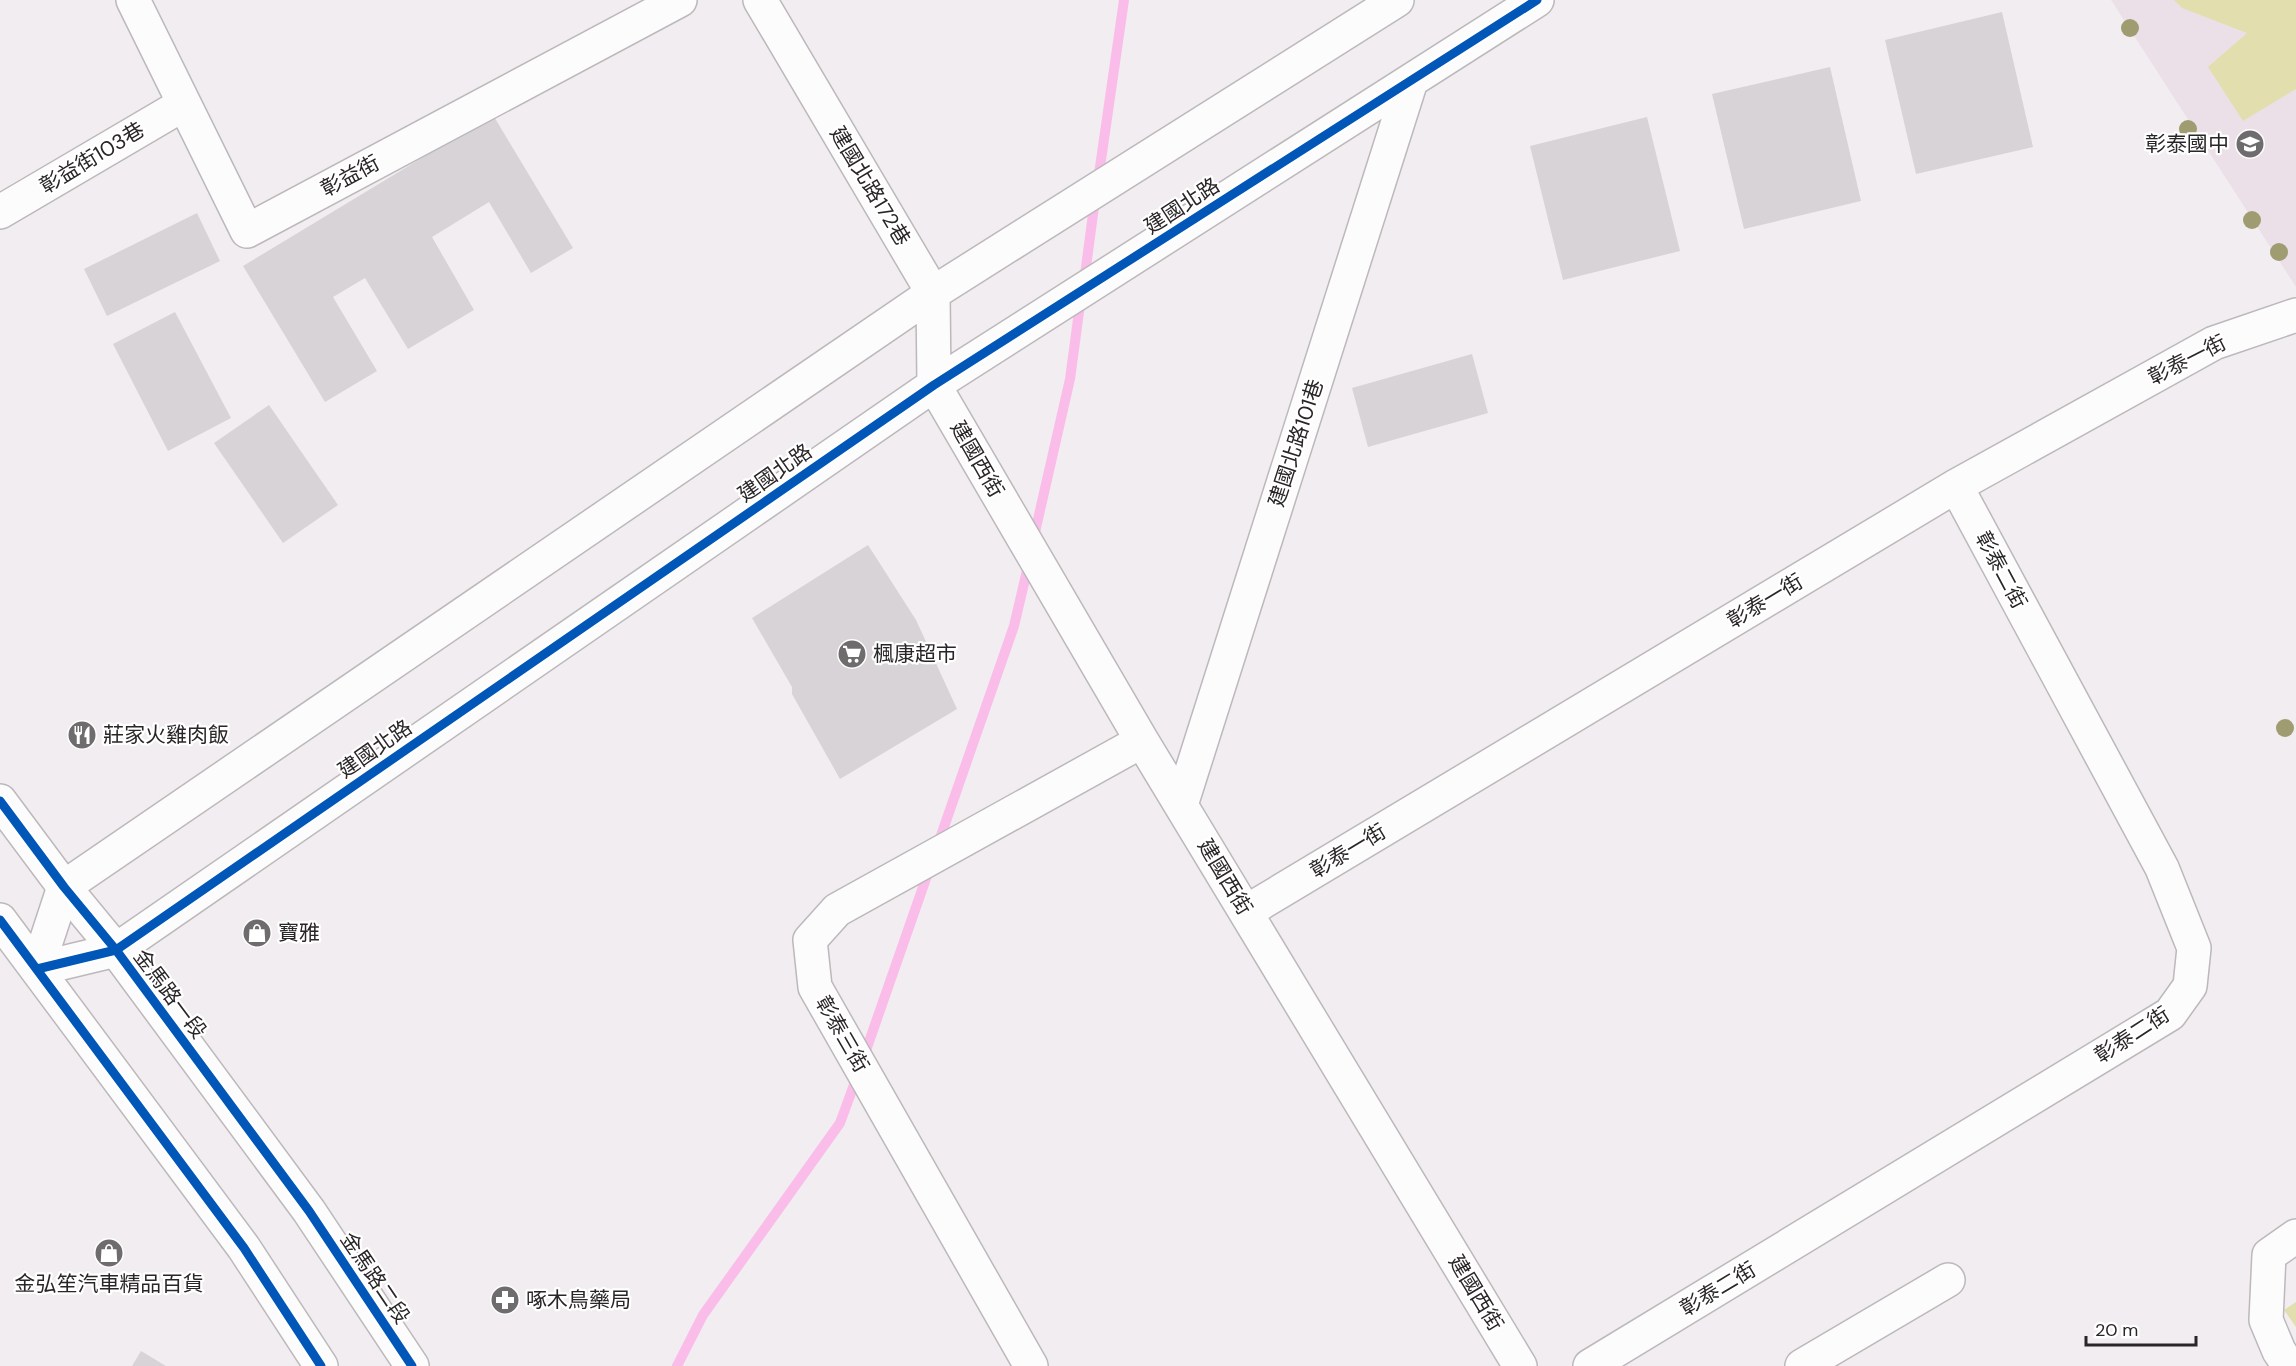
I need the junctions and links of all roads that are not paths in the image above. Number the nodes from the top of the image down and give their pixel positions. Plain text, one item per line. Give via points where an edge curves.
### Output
1 (133, 0) edge
2 (680, 0) edge
3 (760, 0) edge
4 (1397, 0) edge
5 (1537, 0) edge
6 (1411, 81) junction
7 (184, 104) junction
8 (0, 213) edge
9 (933, 293) junction
10 (2296, 315) edge
11 (934, 385) junction
12 (1956, 486) junction
13 (1142, 741) junction
14 (0, 801) edge
15 (1181, 805) junction
16 (64, 886) junction
17 (1246, 912) junction
18 (0, 920) edge
19 (116, 950) junction
20 (37, 969) junction
21 (309, 1211) joint
22 (2296, 1236) edge
23 (1948, 1280) dead end
24 (1021, 1358) edge
25 (321, 1366) edge
26 (412, 1366) edge
27 (1520, 1366) edge
28 (1590, 1366) edge
29 (1802, 1366) edge
30 (2289, 1366) edge

1 - 7 street, 彰益街
2 - 7 street, 彰益街 via 247,231
3 - 9 street, 建國北路172巷
4 - 9 street
5 - 6 street, 建國北路
6 - 11 street, 建國北路
6 - 15 street, 建國北路101巷
7 - 8 street, 彰益街103巷
9 - 11 street, 建國北路172巷
9 - 16 street
10 - 12 street, 彰泰一街 via 2214,343
11 - 13 street, 建國西街
11 - 19 street, 建國北路
12 - 17 street, 彰泰一街
12 - 28 street, 彰泰二街 via 2162,868 2194,948 2190,986 2170,1014
13 - 15 street, 建國西街
13 - 24 street, 彰泰三街 via 837,910 810,940 815,987
14 - 16 street, 金馬路一段
15 - 17 street, 建國西街
16 - 19 street, 金馬路一段
16 - 20 street
17 - 27 street, 建國西街
18 - 20 street
19 - 20 street, 建國北路
19 - 21 street, 金馬路一段
20 - 25 street via 244,1248
21 - 26 street, 金馬路二段
22 - 30 street via 2269,1255 2266,1320
23 - 29 street

